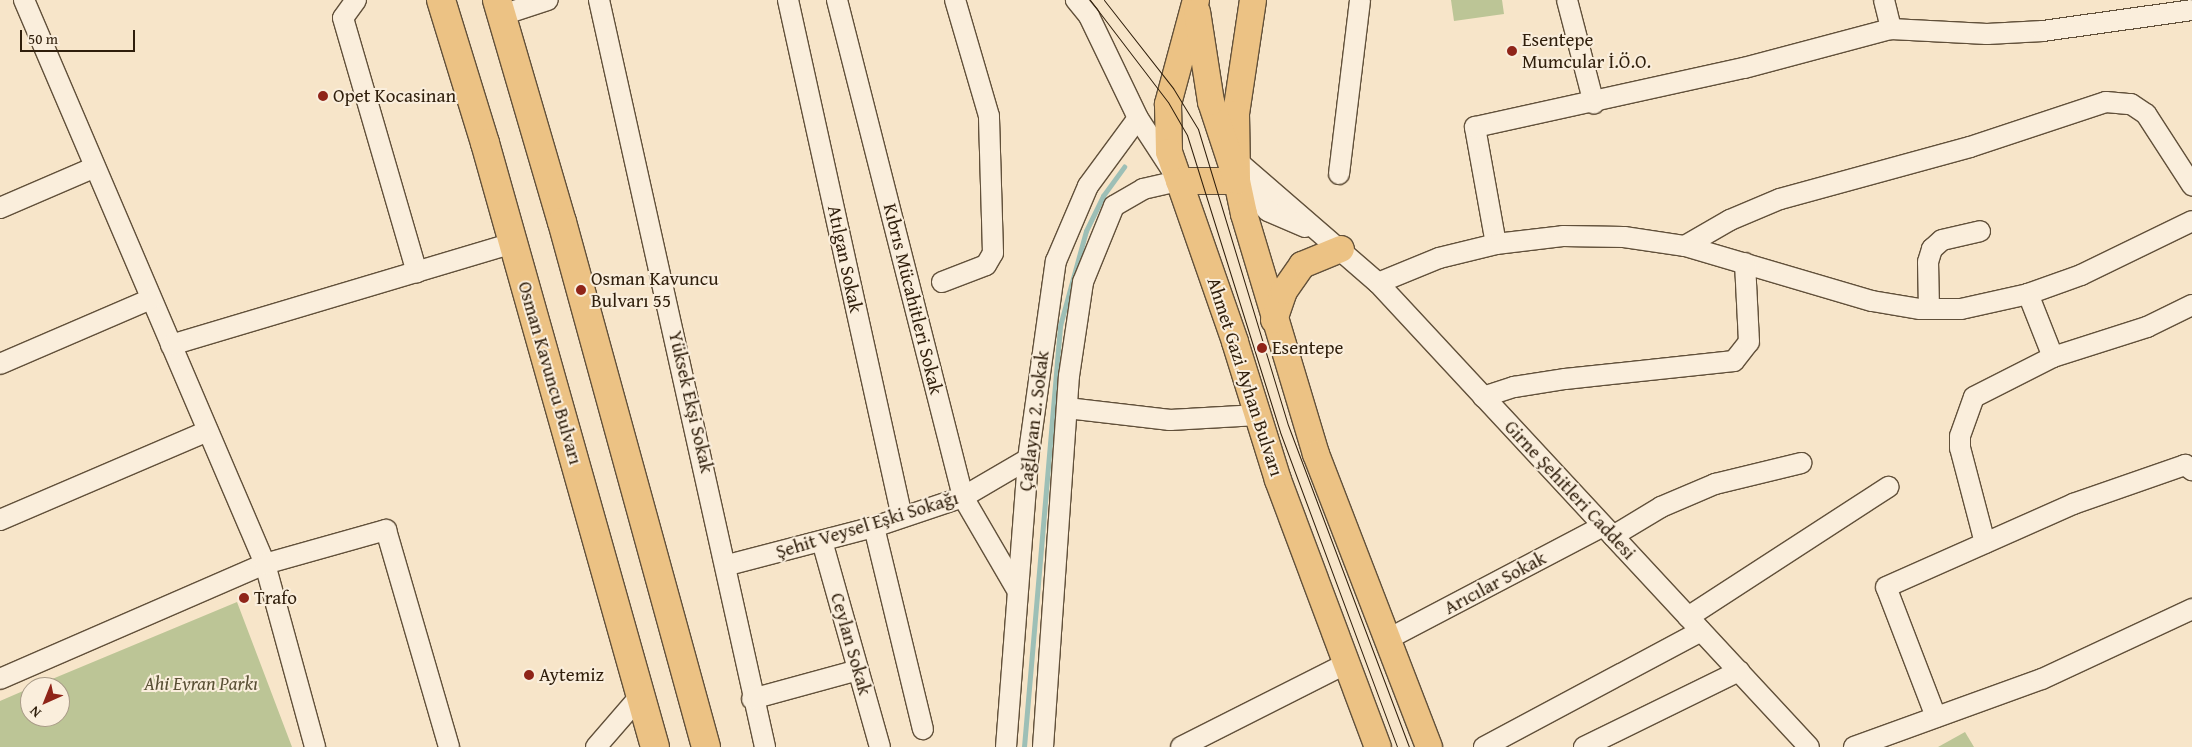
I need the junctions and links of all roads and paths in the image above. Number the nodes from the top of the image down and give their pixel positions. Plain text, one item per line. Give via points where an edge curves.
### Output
1 (24, 0) edge
2 (356, 0) edge
3 (441, 0) edge
4 (548, 0) edge
5 (599, 0) edge
6 (788, 0) edge
7 (837, 0) edge
8 (955, 0) edge
9 (1076, 0) edge
10 (1196, 0) edge
11 (1360, 0) edge
12 (1567, 0) edge
13 (1884, 0) edge
14 (1256, 2) edge
15 (500, 7) edge
16 (2192, 10) edge
17 (1891, 29) junction
18 (1594, 104) junction
19 (1138, 118) junction
20 (95, 167) junction
21 (1237, 171) junction
22 (1339, 174) dead end
23 (1179, 181) junction
24 (2192, 185) edge
25 (0, 208) edge
26 (2192, 221) edge
27 (1980, 231) dead end
28 (513, 243) junction
29 (1334, 243) junction
30 (1496, 244) junction
31 (1685, 246) junction
32 (1745, 263) junction
33 (417, 272) junction
34 (942, 282) dead end
35 (1378, 283) junction
36 (2028, 294) junction
37 (151, 299) junction
38 (2192, 305) edge
39 (1929, 309) junction
40 (1274, 320) junction
41 (171, 345) junction
42 (2053, 358) junction
43 (0, 364) edge
44 (1484, 397) junction
45 (1067, 408) junction
46 (1258, 415) junction
47 (208, 431) junction
48 (1028, 459) junction
49 (1801, 463) dead end
50 (2192, 470) edge
51 (1888, 487) dead end
52 (963, 497) junction
53 (902, 517) junction
54 (0, 520) edge
55 (874, 527) junction
56 (1608, 531) junction
57 (822, 541) junction
58 (1986, 543) junction
59 (265, 564) junction
60 (728, 565) junction
61 (1016, 588) junction
62 (2192, 609) edge
63 (1694, 624) junction
64 (1386, 640) junction
65 (1347, 663) junction
66 (858, 670) junction
67 (1739, 671) junction
68 (0, 678) edge
69 (641, 695) junction
70 (752, 699) junction
71 (1936, 717) junction
72 (923, 729) dead end
73 (603, 744) edge
74 (315, 747) edge
75 (449, 747) edge
76 (655, 747) edge
77 (706, 747) edge
78 (765, 747) edge
79 (880, 747) edge
80 (1006, 747) edge
81 (1043, 747) edge
82 (1181, 747) edge
83 (1378, 747) edge
84 (1429, 747) edge
85 (1484, 747) edge
86 (1584, 747) edge
87 (1809, 747) edge
88 (1854, 747) edge

1 - 20 street
2 - 33 street via 343,18
3 - 28 highway, Osman Kavuncu Bulvarı
4 - 15 street
5 - 60 street, Yüksek Ekşi Sokak
6 - 53 street, Atılgan Sokak
7 - 52 street, Kıbrıs Mücahitleri Sokak
8 - 34 street via 989,116 994,248 986,266
9 - 19 street via 1089,16
10 - 21 main road via 1211,102
10 - 23 main road, Ahmet Gazi Ayhan Bulvarı via 1166,121 1169,152
11 - 22 street
12 - 18 street
13 - 17 street
14 - 21 main road via 1238,89
15 - 77 highway
16 - 17 street via 2043,31 1987,34
17 - 18 street
18 - 30 street via 1475,128
19 - 23 street
19 - 48 street, Çağlayan 2. Sokak via 1088,186 1056,261
20 - 25 street
20 - 37 street
21 - 23 main road
21 - 29 street, Girne Şehitleri Caddesi via 1268,211
21 - 40 main road
23 - 45 street, Çağlayan 2. Sokak via 1143,189 1114,206 1083,282
23 - 46 main road, Ahmet Gazi Ayhan Bulvarı
24 - 31 street via 2146,114 2131,104 2106,102 1970,147 1780,199 1730,220
26 - 36 street via 2113,262
27 - 39 street via 1942,240 1932,249 1928,262
28 - 33 street
28 - 69 highway, Osman Kavuncu Bulvarı
29 - 35 street, Girne Şehitleri Caddesi
29 - 40 main road via 1302,265 1284,291
30 - 31 street via 1594,235
30 - 35 street via 1439,258
31 - 32 street
32 - 39 street via 1872,301
32 - 44 street via 1749,342 1734,361 1565,379 1514,387
33 - 41 street
35 - 44 street, Girne Şehitleri Caddesi
36 - 39 street via 1981,307
36 - 42 street
37 - 41 street
37 - 43 street
38 - 42 street via 2147,326
40 - 64 main road via 1319,462
41 - 47 street
42 - 58 street via 1974,397 1965,414 1960,448
44 - 56 street, Girne Şehitleri Caddesi
45 - 46 street via 1170,420
45 - 81 street, Çağlayan 2. Sokak
46 - 65 main road, Ahmet Gazi Ayhan Bulvarı via 1278,480
47 - 54 street
47 - 59 street
48 - 52 street, Şehit Veysel Eşki Sokağı
48 - 61 street, Çağlayan 2. Sokak
49 - 56 street, Arıcılar Sokak via 1715,484
50 - 58 street via 2185,465 2073,504
51 - 63 street
52 - 53 street, Şehit Veysel Eşki Sokağı
52 - 61 street, Kıbrıs Mücahitleri Sokak
53 - 55 street, Şehit Veysel Eşki Sokağı
55 - 57 street, Şehit Veysel Eşki Sokağı
55 - 72 street
56 - 63 street, Girne Şehitleri Caddesi
56 - 64 street, Arıcılar Sokak
57 - 60 street, Şehit Veysel Eşki Sokağı
57 - 66 street, Ceylan Sokak
58 - 71 street via 1886,587
59 - 68 street
59 - 74 street
59 - 75 street via 386,530
60 - 70 street, Yüksek Ekşi Sokak
61 - 80 street, Çağlayan 2. Sokak
62 - 71 street via 2042,679
63 - 67 street, Girne Şehitleri Caddesi
63 - 85 street
64 - 84 main road
65 - 82 street
65 - 83 main road, Ahmet Gazi Ayhan Bulvarı
66 - 70 street
66 - 79 street, Ceylan Sokak
67 - 86 street
67 - 87 street, Girne Şehitleri Caddesi
69 - 73 street
69 - 76 highway, Osman Kavuncu Bulvarı
70 - 78 street, Yüksek Ekşi Sokak
71 - 88 street

